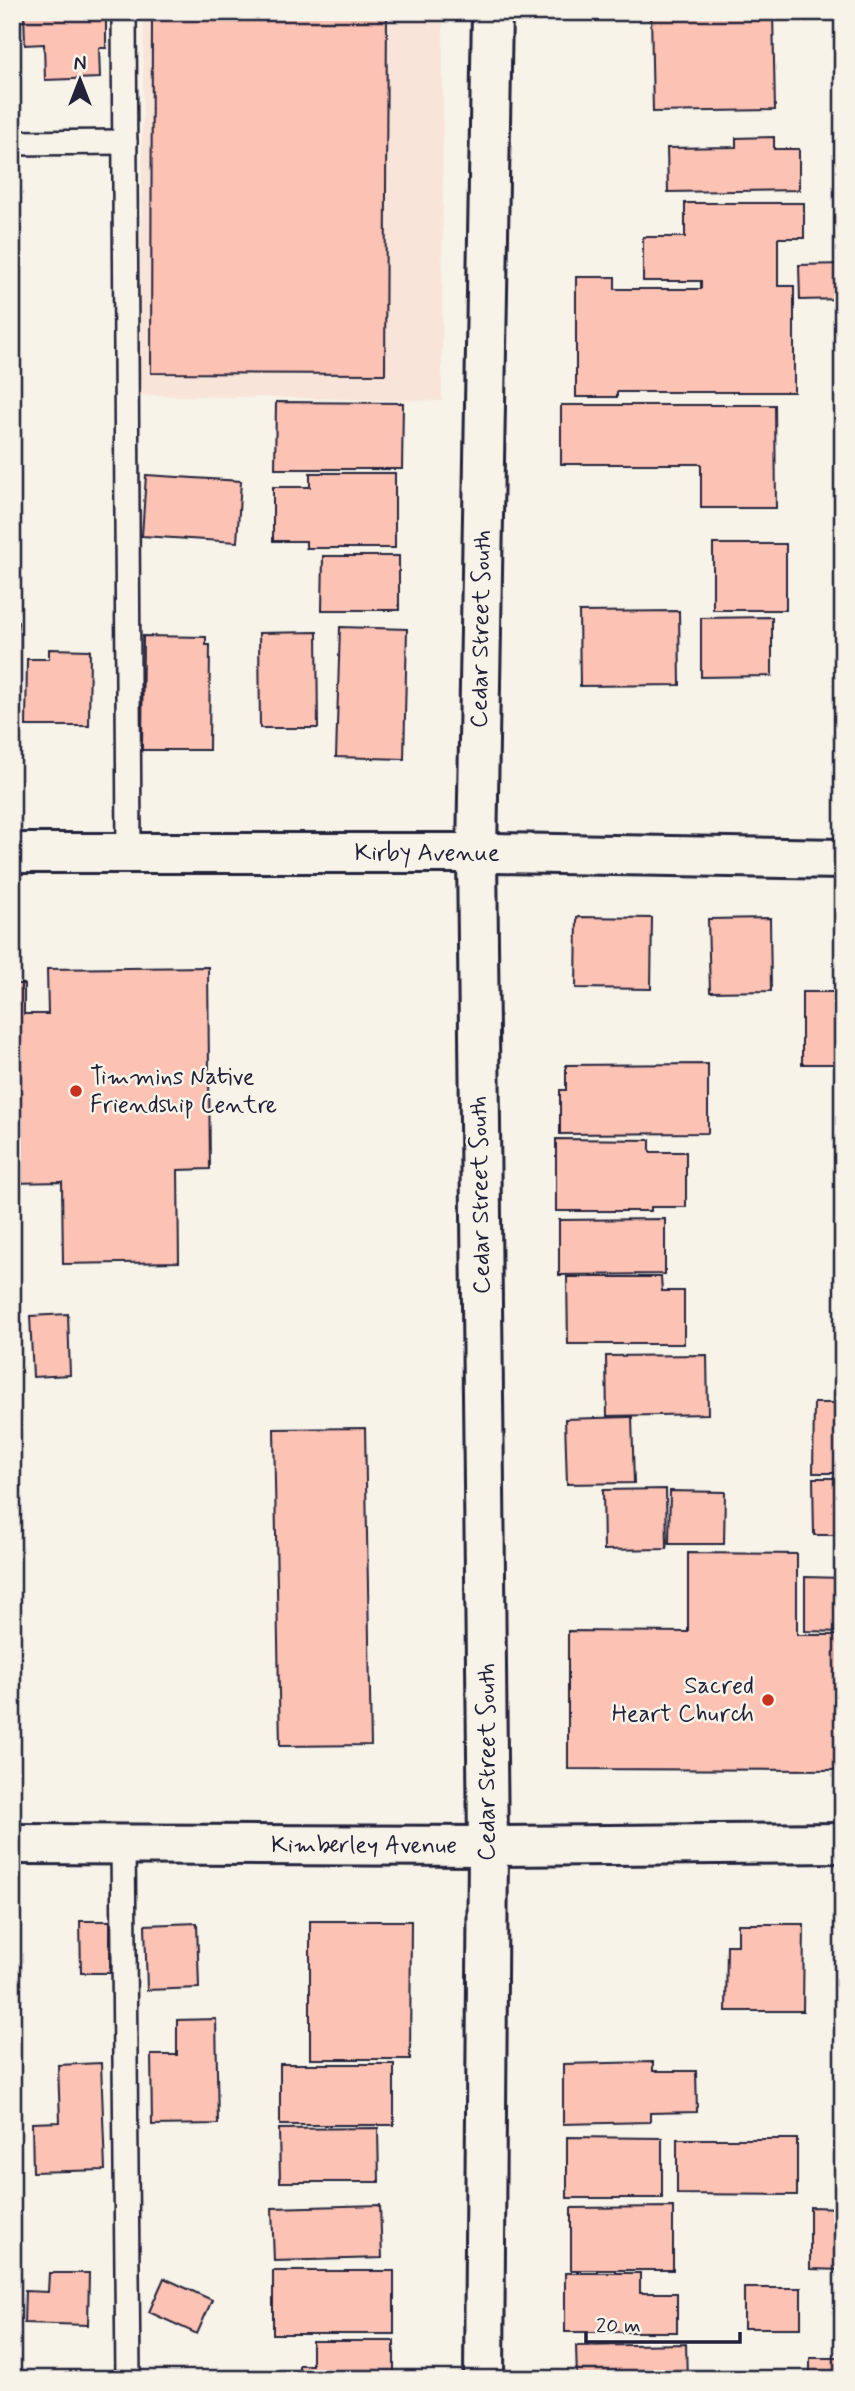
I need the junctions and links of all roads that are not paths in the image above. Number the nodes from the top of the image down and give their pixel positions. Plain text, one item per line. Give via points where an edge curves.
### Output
1 (124, 12) edge
2 (492, 12) edge
3 (125, 142) junction
4 (12, 143) edge
5 (12, 853) edge
6 (129, 853) junction
7 (477, 853) junction
8 (843, 859) edge
9 (843, 1843) edge
10 (12, 1844) edge
11 (124, 1844) junction
12 (488, 1846) junction
13 (128, 2379) edge
14 (484, 2379) edge

1 - 3 lane
2 - 7 street, Cedar Street South
3 - 4 lane
3 - 6 lane
5 - 6 street, Kirby Avenue
6 - 7 street, Kirby Avenue
7 - 8 street, Kirby Avenue
7 - 12 street, Cedar Street South
9 - 12 street, Kimberley Avenue
10 - 11 street, Kimberley Avenue
11 - 12 street, Kimberley Avenue
11 - 13 lane
12 - 14 street, Cedar Street South

